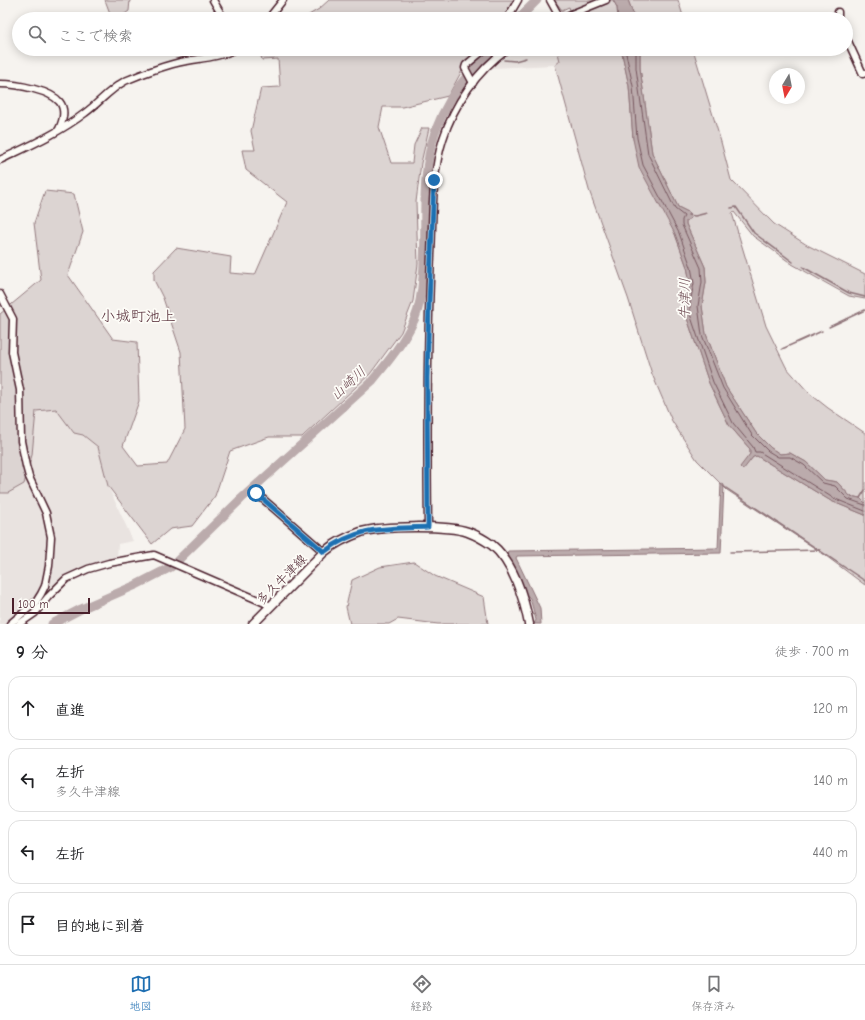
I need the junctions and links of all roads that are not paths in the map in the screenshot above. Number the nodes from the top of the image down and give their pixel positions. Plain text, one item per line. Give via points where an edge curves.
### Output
1 (213, 0) edge
2 (283, 0) edge
3 (518, 0) edge
4 (550, 0) edge
5 (606, 0) edge
6 (220, 12) edge
7 (274, 12) edge
8 (511, 12) edge
9 (556, 12) edge
10 (577, 12) edge
11 (853, 52) edge
12 (217, 56) edge
13 (477, 56) edge
14 (499, 56) edge
15 (865, 73) edge
16 (471, 81) junction
17 (0, 84) edge
18 (59, 129) junction
19 (0, 160) edge
20 (0, 294) edge
21 (256, 493) dead end
22 (428, 527) junction
23 (324, 552) junction
24 (270, 606) junction
25 (10, 624) edge
26 (19, 624) edge
27 (253, 624) edge
28 (530, 624) edge

1 - 6 street
2 - 7 street
3 - 8 street
4 - 9 street
5 - 10 street
11 - 15 street via 863,74
12 - 18 street via 177,63 126,81 87,112
13 - 16 street via 465,68
14 - 16 street
16 - 22 street via 450,119 434,180 427,378
17 - 18 street via 20,86 49,94 59,100 64,120
18 - 19 street via 42,141
20 - 25 street via 13,319 12,352 20,390 21,441 26,466 46,513 51,537 45,586 32,605
21 - 23 street
22 - 23 main road, 多久牛津線 via 363,532 349,536
22 - 28 main road, 多久牛津線 via 467,532 482,538 498,551 513,574
23 - 24 main road, 多久牛津線
24 - 26 street via 171,561 150,555 109,563 66,579 40,607
24 - 27 main road, 多久牛津線

